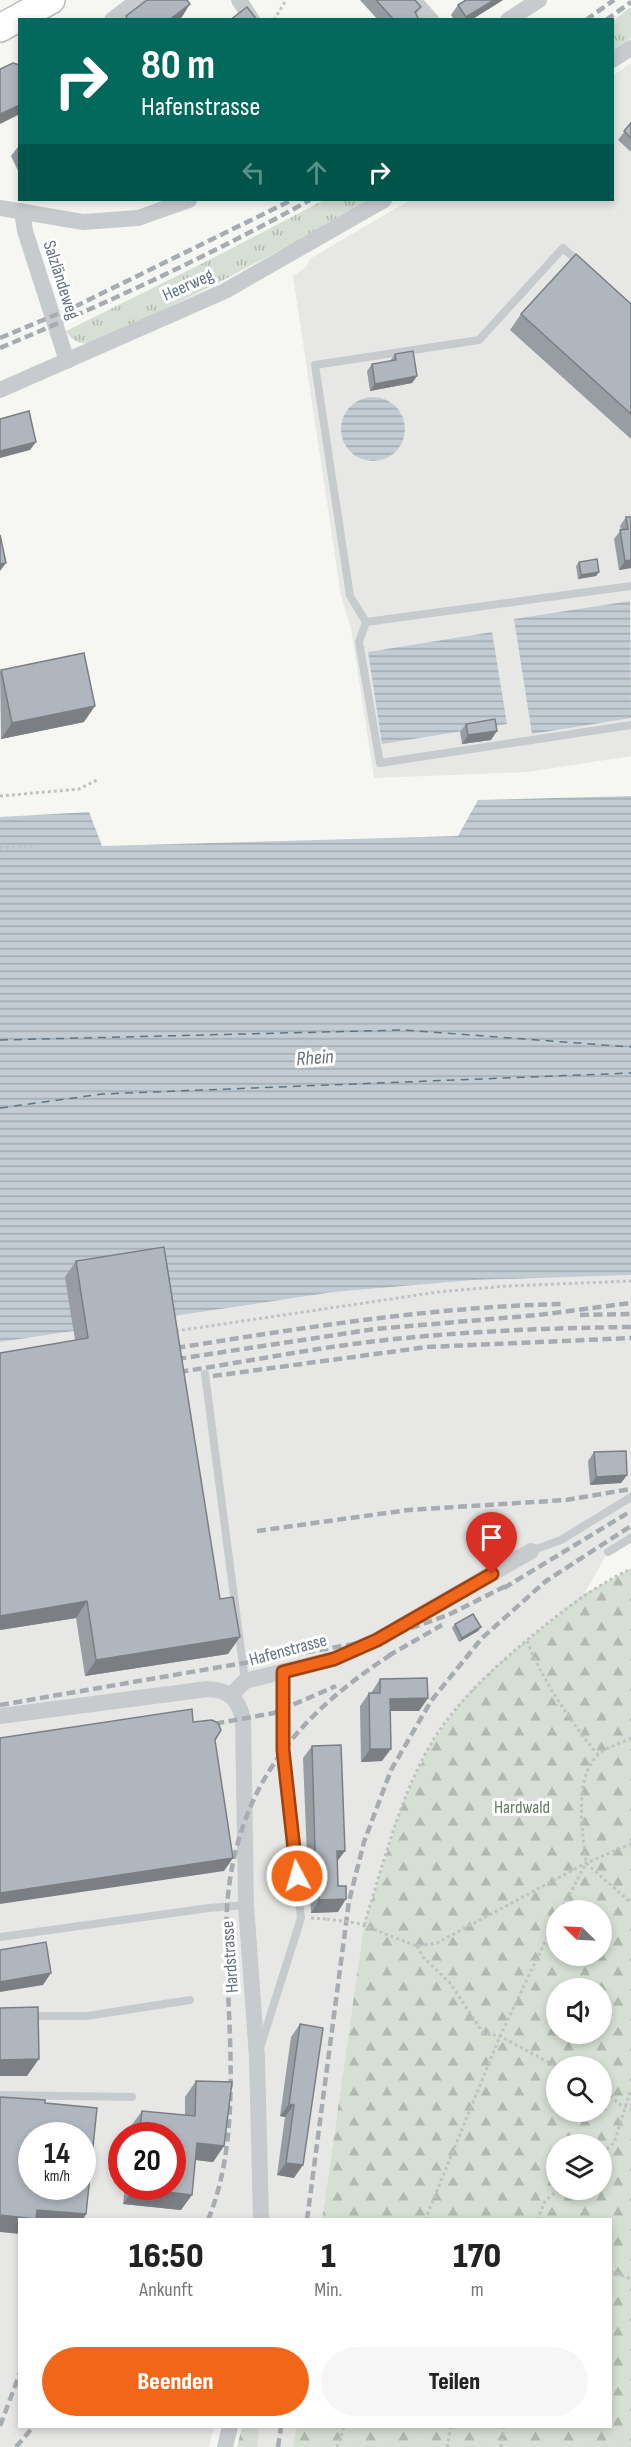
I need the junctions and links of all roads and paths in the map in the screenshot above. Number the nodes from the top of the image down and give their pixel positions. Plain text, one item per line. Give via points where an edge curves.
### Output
1 (51, 0) edge
2 (138, 0) edge
3 (239, 0) edge
4 (286, 0) edge
5 (413, 0) edge
6 (538, 0) edge
7 (18, 18) edge
8 (18, 18) edge
9 (115, 18) edge
10 (251, 18) edge
11 (275, 18) edge
12 (429, 18) edge
13 (511, 18) edge
14 (0, 28) edge
15 (631, 48) edge
16 (614, 59) edge
17 (186, 201) edge
18 (382, 201) edge
19 (0, 208) edge
20 (22, 211) junction
21 (588, 271) edge
22 (67, 361) junction
23 (0, 390) edge
24 (631, 586) edge
25 (366, 622) junction
26 (631, 725) edge
27 (99, 779) dead end
28 (0, 796) edge
29 (35, 846) dead end
30 (0, 848) edge
31 (631, 1281) edge
32 (176, 1331) edge
33 (205, 1374) dead end
34 (631, 1497) edge
35 (631, 1538) edge
36 (531, 1551) joint
37 (608, 1552) dead end
38 (631, 1569) edge
39 (527, 1641) junction
40 (283, 1672) junction
41 (245, 1682) junction
42 (231, 1695) junction
43 (0, 1716) edge
44 (631, 1738) edge
45 (598, 1755) junction
46 (631, 1844) edge
47 (586, 1863) junction
48 (567, 1900) edge
49 (631, 1903) edge
50 (246, 1905) junction
51 (317, 1918) dead end
52 (364, 1925) junction
53 (0, 1937) edge
54 (546, 1940) edge
55 (417, 1946) junction
56 (190, 2000) dead end
57 (22, 2016) edge
58 (500, 2036) junction
59 (257, 2057) junction
60 (546, 2061) edge
61 (631, 2089) edge
62 (0, 2095) edge
63 (612, 2096) edge
64 (132, 2097) dead end
65 (631, 2105) edge
66 (624, 2107) junction
67 (612, 2145) edge
68 (546, 2200) edge
69 (261, 2218) edge
70 (426, 2218) edge
71 (538, 2218) edge
72 (612, 2272) edge
73 (631, 2279) edge
74 (231, 2428) edge
75 (344, 2428) edge
76 (451, 2428) edge
77 (504, 2428) edge
78 (225, 2447) edge
79 (337, 2447) edge
80 (447, 2447) edge
81 (501, 2447) edge

1 - 7 main road
2 - 9 street
3 - 10 street
4 - 11 path
5 - 12 street
6 - 13 street
8 - 14 main road
15 - 16 street
17 - 20 street via 138,218 84,222
18 - 22 street, Heerweg via 225,291
19 - 20 street
20 - 22 street, Salzländeweg
21 - 25 lane via 563,248 479,340 315,366 350,596
22 - 23 street, Heerweg
24 - 25 lane
25 - 26 lane via 359,642 380,763
27 - 28 path via 79,789
29 - 30 path
31 - 32 path via 438,1292
33 - 41 lane
34 - 36 lane via 561,1540
35 - 37 lane
36 - 40 street, Hafenstrasse via 377,1640 334,1659
38 - 39 path via 584,1594
39 - 45 path via 575,1726
39 - 52 path via 464,1698 435,1737 401,1808
40 - 41 street, Hafenstrasse
40 - 59 lane via 283,1750 302,1918
41 - 42 street, Hafenstrasse
42 - 43 street via 208,1689
42 - 50 street, Hardstrasse via 238,1702 243,1720
44 - 45 path
45 - 47 path via 586,1776 580,1810
46 - 47 path
47 - 48 path
47 - 49 path
47 - 55 path via 438,1943
50 - 53 lane
50 - 59 street, Hardstrasse
51 - 52 path, bridge
52 - 55 path
54 - 58 path
55 - 58 path via 450,1983 483,2033
56 - 57 lane via 87,2016
58 - 60 path
58 - 70 path
59 - 69 street, Hardstrasse
61 - 66 path
62 - 64 lane
63 - 66 path
65 - 66 path
66 - 67 path
68 - 71 path
72 - 73 path
74 - 78 street
75 - 79 path
76 - 80 path
77 - 81 path

